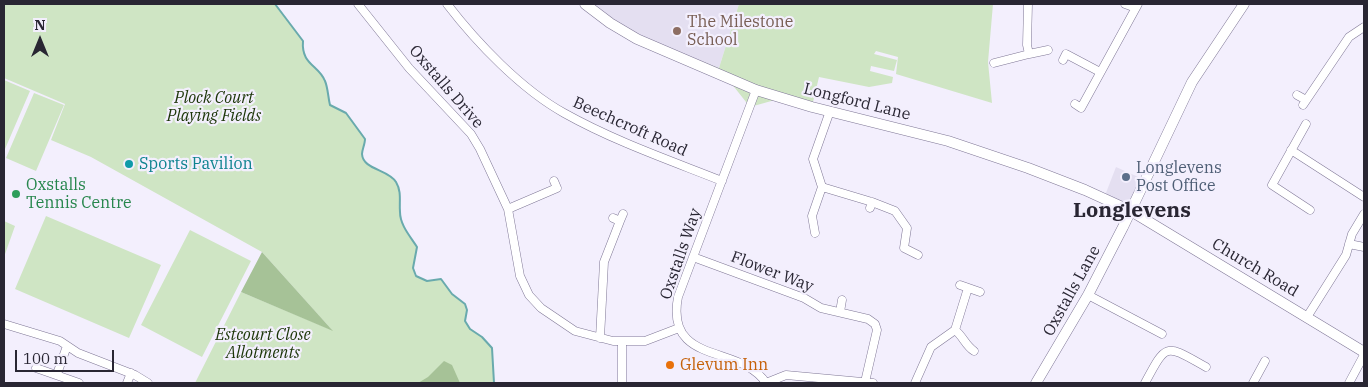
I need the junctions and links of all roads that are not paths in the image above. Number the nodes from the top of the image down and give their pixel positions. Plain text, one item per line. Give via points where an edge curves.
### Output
1 (358, 4) edge
2 (447, 4) edge
3 (586, 4) edge
4 (1028, 4) edge
5 (1126, 4) edge
6 (1244, 4) edge
7 (1137, 6) edge
8 (1364, 27) edge
9 (1048, 50) dead end
10 (1029, 54) junction
11 (1063, 60) dead end
12 (994, 63) dead end
13 (1100, 72) junction
14 (756, 90) junction
15 (1297, 94) dead end
16 (1081, 108) dead end
17 (830, 111) junction
18 (1306, 124) dead end
19 (1291, 150) junction
20 (554, 181) dead end
21 (722, 181) junction
22 (822, 187) junction
23 (1364, 197) edge
24 (508, 209) junction
25 (1310, 210) dead end
26 (1131, 211) junction
27 (1364, 214) edge
28 (619, 218) dead end
29 (815, 233) dead end
30 (1350, 244) junction
31 (1364, 247) edge
32 (918, 255) dead end
33 (693, 257) junction
34 (960, 286) dead end
35 (968, 288) junction
36 (980, 292) dead end
37 (1088, 295) junction
38 (842, 300) dead end
39 (840, 312) junction
40 (1307, 317) junction
41 (4, 326) edge
42 (679, 328) junction
43 (954, 330) junction
44 (1157, 334) dead end
45 (600, 338) junction
46 (622, 342) junction
47 (68, 346) junction
48 (974, 352) dead end
49 (1364, 353) edge
50 (1265, 361) dead end
51 (1202, 367) dead end
52 (36, 368) dead end
53 (131, 373) junction
54 (58, 374) junction
55 (864, 382) edge
56 (79, 383) edge
57 (127, 383) edge
58 (148, 383) edge
59 (622, 383) edge
60 (766, 383) edge
61 (915, 383) edge
62 (1036, 383) edge
63 (1145, 383) edge
64 (1253, 383) edge
65 (1350, 383) edge

1 - 24 street, Oxstalls Drive via 424,85 470,134
2 - 21 street, Beechcroft Road via 503,66 562,112 652,154
3 - 14 street, Longford Lane via 638,39
4 - 10 street
5 - 7 street
6 - 26 street, Oxstalls Lane via 1187,89
7 - 13 street
8 - 15 street via 1349,37 1305,103
9 - 10 street
10 - 12 street
11 - 13 street via 1066,54
13 - 16 street
14 - 17 street, Longford Lane
14 - 21 street, Oxstalls Way
17 - 22 street via 813,159
17 - 26 street, Longford Lane via 989,154
18 - 19 street
19 - 23 street
19 - 25 street via 1268,184
20 - 24 street via 557,188
21 - 33 street, Oxstalls Way
22 - 29 street via 812,216
22 - 32 street via 895,211 910,227 900,248
24 - 45 street, Oxstalls Drive via 520,276 528,295 556,320
26 - 37 street, Oxstalls Lane
26 - 40 street, Church Road
27 - 30 street
28 - 45 street via 604,262
30 - 31 street
30 - 40 street
33 - 39 street, Flower Way via 804,298 821,308
33 - 42 street, Oxstalls Way via 678,297 676,313
34 - 35 street
35 - 36 street
35 - 43 street
37 - 44 street
37 - 62 street, Oxstalls Lane
38 - 39 street
39 - 55 street, Flower Way via 868,319 877,330
40 - 49 street, Church Road
41 - 47 street
42 - 46 street, Oxstalls Drive via 645,340
42 - 60 street via 699,348 750,368
43 - 48 street
43 - 61 street via 931,346
45 - 46 street, Oxstalls Drive
46 - 59 street
47 - 53 street via 78,354
47 - 54 street
49 - 65 street
50 - 64 street
51 - 63 street via 1174,349 1166,351 1160,354
52 - 54 street
53 - 57 street
53 - 58 street
54 - 56 street
55 - 60 street via 786,375

